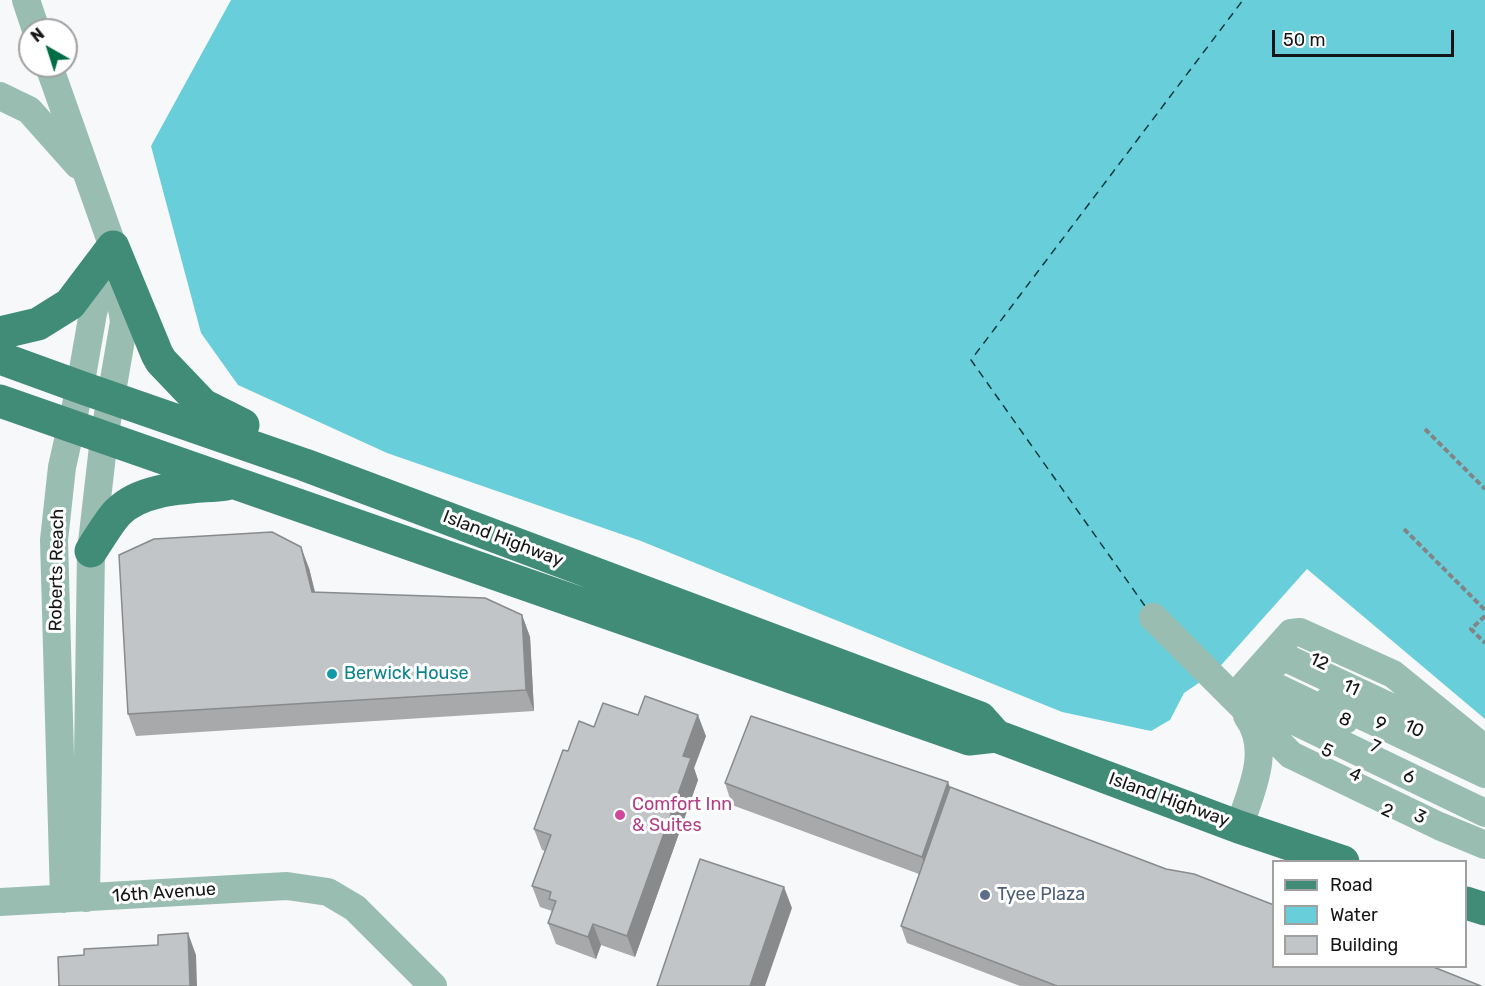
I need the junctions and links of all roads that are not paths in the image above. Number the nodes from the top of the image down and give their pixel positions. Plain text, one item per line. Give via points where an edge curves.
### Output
1 (26, 0) edge
2 (32, 18) edge
3 (53, 78) edge
4 (0, 96) edge
5 (88, 175) junction
6 (113, 247) junction
7 (0, 333) edge
8 (0, 358) edge
9 (80, 387) junction
10 (112, 398) junction
11 (0, 401) edge
12 (71, 426) junction
13 (104, 438) junction
14 (234, 483) junction
15 (365, 487) junction
16 (91, 550) junction
17 (1153, 617) dead end
18 (1283, 662) junction
19 (1234, 697) junction
20 (1421, 704) junction
21 (1455, 732) junction
22 (996, 736) junction
23 (1290, 743) junction
24 (1485, 750) edge
25 (1485, 763) edge
26 (1485, 774) edge
27 (1478, 807) edge
28 (1239, 827) junction
29 (1485, 834) edge
30 (1485, 845) edge
31 (1485, 854) edge
32 (1340, 860) edge
33 (75, 898) junction
34 (0, 902) edge
35 (1467, 903) edge
36 (1485, 909) edge
37 (433, 986) edge

1 - 2 street
3 - 5 street, Roberts Reach
4 - 5 street via 29,110
5 - 6 street, Roberts Reach
6 - 7 main road via 70,304 38,324
6 - 9 street, Roberts Reach via 93,313
6 - 10 street, Roberts Reach via 124,322
6 - 15 main road via 157,354 203,405
8 - 9 main road, Island Highway
9 - 10 main road, Island Highway
9 - 12 street, Roberts Reach
10 - 13 street, Roberts Reach
10 - 15 main road, Island Highway
11 - 12 main road, Island Highway
12 - 13 main road, Island Highway
12 - 33 street, Roberts Reach via 54,540
13 - 14 main road, Island Highway
13 - 16 street, Roberts Reach
14 - 16 main road via 152,492 118,512
14 - 22 main road, Island Highway via 969,739
15 - 22 main road, Island Highway via 980,718
16 - 33 street, Roberts Reach
17 - 19 street
18 - 19 street
18 - 19 street
18 - 20 street, 12
18 - 20 street via 1383,681
18 - 20 street via 1349,654 1393,674
18 - 21 street, 11
18 - 25 street, 10
18 - 26 street, 9
18 - 27 street, 8
19 - 23 street
19 - 23 street
19 - 28 street via 1252,722 1260,752 1256,778
20 - 21 street
21 - 24 street
22 - 28 main road, Island Highway
23 - 27 street, 5
23 - 29 street, 4
23 - 30 street, 3 via 1439,826
23 - 31 street, 2 via 1436,834
28 - 32 main road, Island Highway
33 - 34 street, 16th Avenue
33 - 37 street, 16th Avenue via 287,886 328,892 355,908
35 - 36 main road

